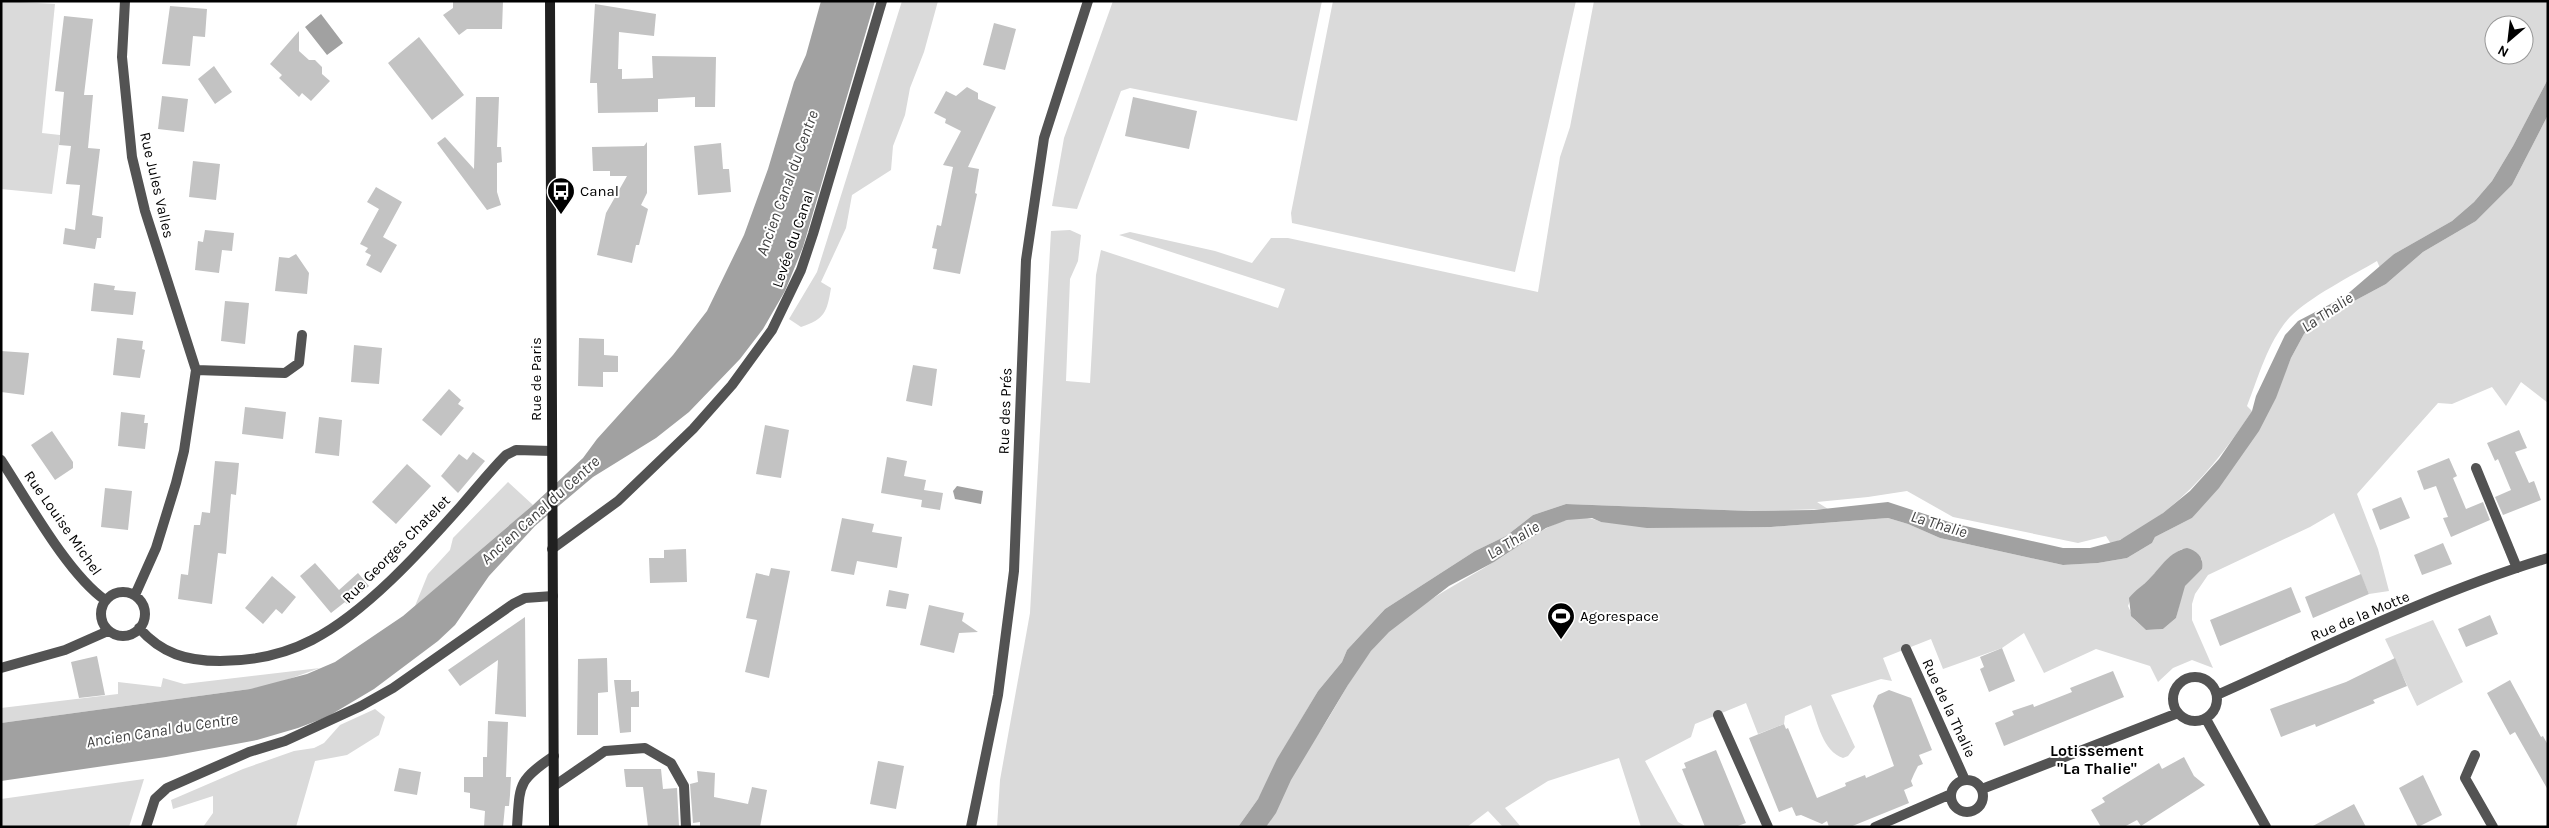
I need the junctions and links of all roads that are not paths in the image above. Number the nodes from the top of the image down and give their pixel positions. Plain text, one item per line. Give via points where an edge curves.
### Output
1 (125, 1) edge
2 (550, 1) edge
3 (882, 1) edge
4 (1088, 1) edge
5 (302, 335) dead end
6 (196, 370) junction
7 (552, 454) junction
8 (1, 460) edge
9 (2476, 468) dead end
10 (552, 549) junction
11 (2548, 558) edge
12 (2517, 568) junction
13 (135, 595) junction
14 (553, 596) junction
15 (105, 600) junction
16 (140, 628) junction
17 (108, 630) junction
18 (1906, 649) dead end
19 (1, 668) edge
20 (2218, 695) junction
21 (2178, 713) junction
22 (1718, 714) dead end
23 (2206, 719) junction
24 (2475, 755) dead end
25 (554, 756) junction
26 (1965, 780) junction
27 (554, 786) junction
28 (1982, 788) junction
29 (1951, 794) junction
30 (146, 827) edge
31 (517, 827) edge
32 (554, 827) edge
33 (686, 827) edge
34 (971, 827) edge
35 (1768, 827) edge
36 (1875, 827) edge
37 (2266, 827) edge
38 (2493, 827) edge

1 - 6 street, Rue Jules Valles via 122,57 132,156 145,211
2 - 7 main road, Rue de Paris
3 - 10 street, Levée du Canal via 801,270 772,330 752,360 693,429 618,501
4 - 34 street, Rue des Prés via 1044,138 1027,251 1014,571 998,695
5 - 6 street via 299,363 285,373
6 - 13 street, Rue Jules Valles via 176,483 156,548
7 - 10 main road, Rue de Paris
7 - 16 street, Rue Georges Chatelet via 516,450 506,455 396,574 350,615 312,641 272,656 208,661 166,651
8 - 15 street, Rue Louise Michel via 68,561
9 - 12 street
10 - 14 main road, Rue de Paris
11 - 12 street, Rue de la Motte
12 - 20 street, Rue de la Motte via 2394,617
13 - 15 street via 122,591
13 - 16 street via 141,601 145,615
14 - 25 main road, Rue de Paris
14 - 30 street via 526,598 513,604 393,688 361,706 285,741 249,752 167,788 155,799
15 - 17 street via 100,613
16 - 17 street via 121,636
17 - 19 street via 65,650
18 - 26 street, Rue de la Thalie
20 - 21 street via 2204,678 2197,676 2182,680 2173,699
20 - 23 street via 2216,708
21 - 23 street via 2191,721
21 - 28 street
22 - 35 street
23 - 37 street
24 - 38 street via 2465,778
25 - 27 main road, Rue de Paris
25 - 31 street via 530,772 520,790
26 - 28 street, Rue de la Thalie via 1976,782
26 - 29 street, Rue de la Thalie via 1956,784
27 - 32 main road, Rue de Paris
27 - 33 street via 605,751 645,748 672,763 684,786
28 - 29 street via 1984,800 1972,812 1955,807
29 - 36 street, Rue de la Thalie

